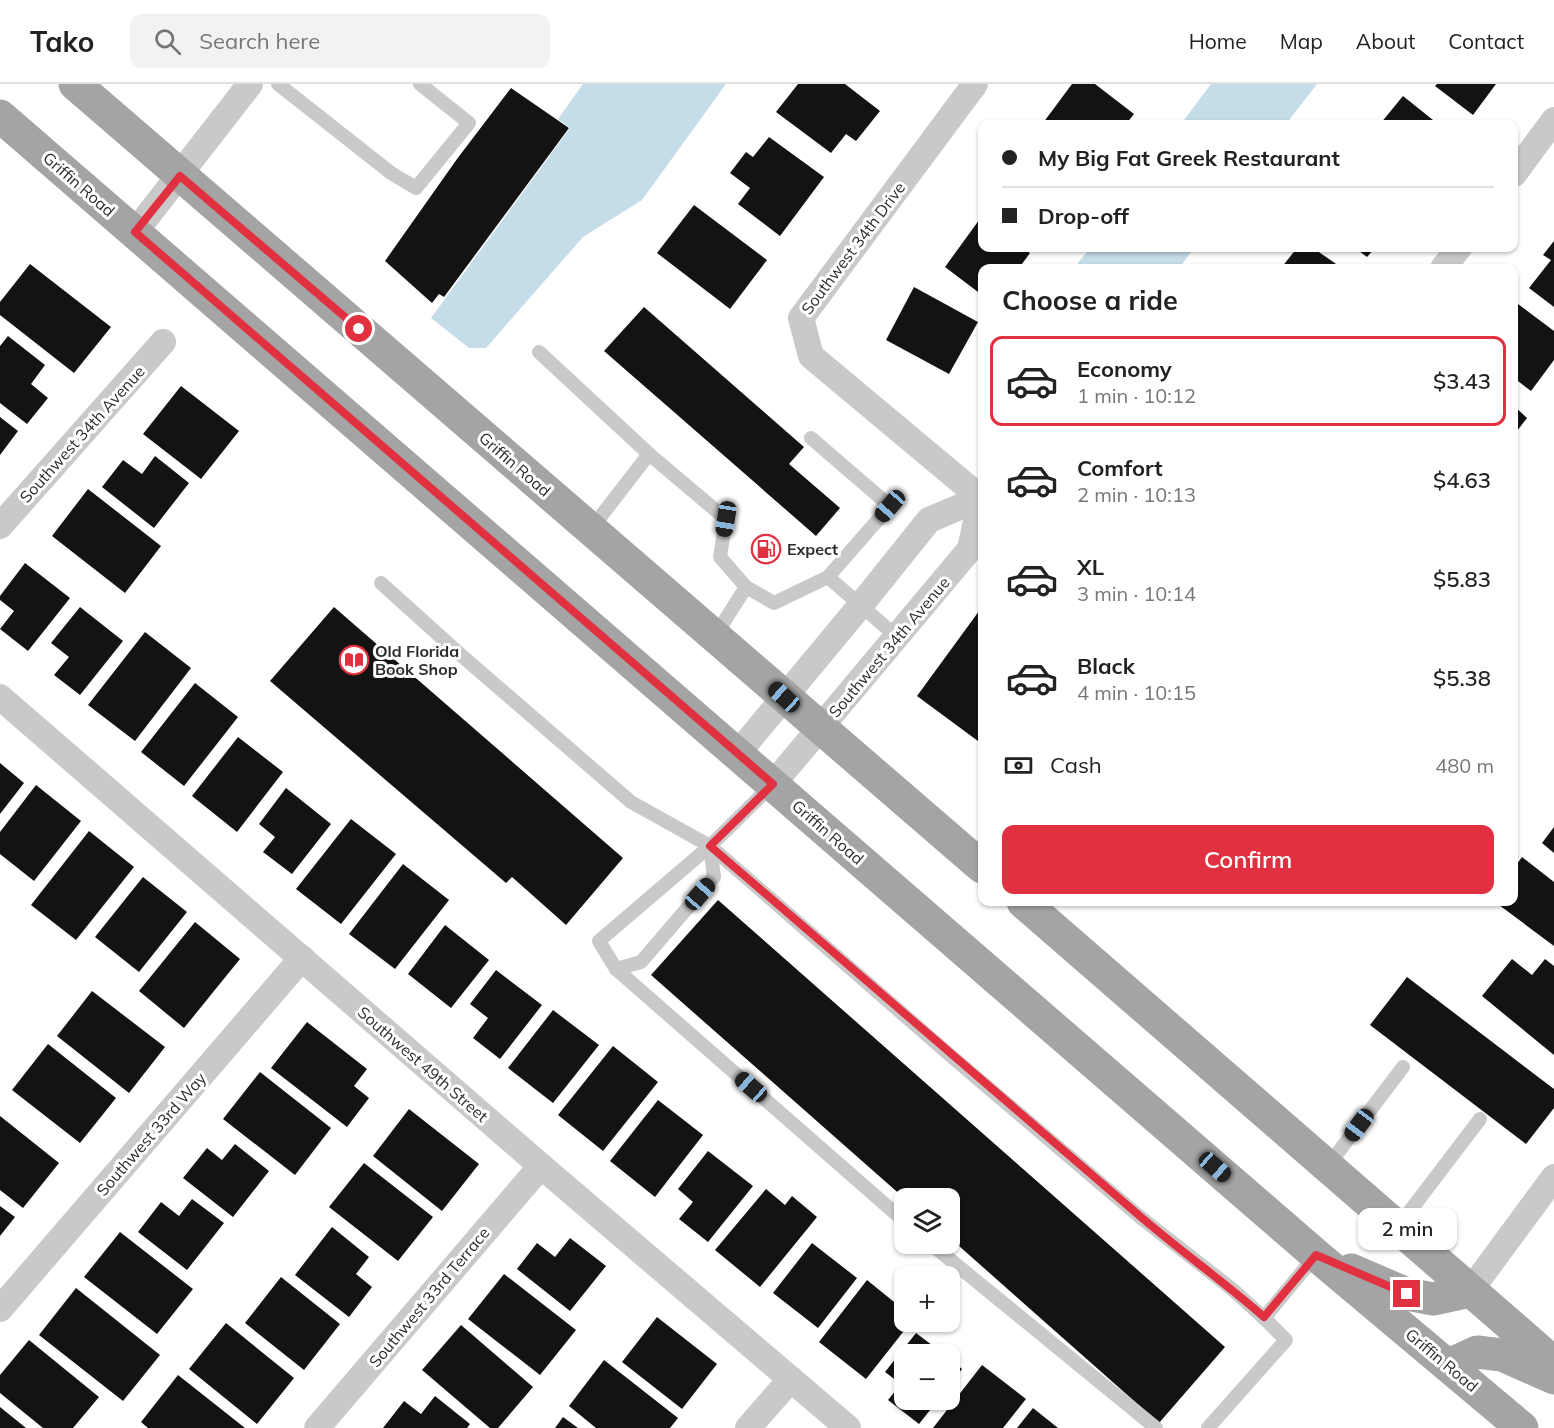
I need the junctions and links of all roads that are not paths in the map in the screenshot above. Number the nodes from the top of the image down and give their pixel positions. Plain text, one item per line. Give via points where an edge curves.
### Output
1 (75, 84) edge
2 (250, 84) edge
3 (278, 84) edge
4 (420, 84) edge
5 (975, 84) edge
6 (0, 116) edge
7 (1554, 120) edge
8 (1518, 169) edge
9 (180, 176) junction
10 (135, 232) junction
11 (1456, 252) edge
12 (1446, 264) edge
13 (163, 342) dead end
14 (539, 352) dead end
15 (812, 438) dead end
16 (649, 454) junction
17 (978, 495) edge
18 (978, 500) edge
19 (978, 515) edge
20 (0, 526) edge
21 (591, 529) junction
22 (828, 577) junction
23 (381, 583) dead end
24 (746, 587) junction
25 (860, 606) junction
26 (715, 636) junction
27 (896, 636) junction
28 (0, 697) edge
29 (784, 697) junction
30 (820, 729) junction
31 (738, 753) junction
32 (773, 784) junction
33 (710, 846) junction
34 (978, 860) edge
35 (1028, 906) edge
36 (302, 958) junction
37 (616, 969) junction
38 (1403, 1067) dead end
39 (1480, 1119) dead end
40 (541, 1166) junction
41 (1328, 1167) junction
42 (1554, 1177) edge
43 (894, 1212) edge
44 (1397, 1228) junction
45 (943, 1254) edge
46 (1316, 1255) junction
47 (1470, 1291) junction
48 (0, 1309) edge
49 (1264, 1317) junction
50 (1554, 1363) edge
51 (1449, 1365) junction
52 (1554, 1378) edge
53 (791, 1379) junction
54 (317, 1428) edge
55 (748, 1428) edge
56 (848, 1428) edge
57 (1156, 1428) edge
58 (1208, 1428) edge
59 (1522, 1428) edge

1 - 9 main road, Griffin Road
2 - 9 street
3 - 4 lane via 391,173 416,188 469,123
5 - 17 street, Southwest 34th Drive via 801,318 811,356
6 - 10 main road, Griffin Road
7 - 8 street
9 - 10 street
9 - 21 main road, Griffin Road
10 - 31 main road, Griffin Road
11 - 12 street
13 - 20 street, Southwest 34th Avenue
14 - 16 lane
15 - 22 lane via 890,506
16 - 21 lane
16 - 24 lane via 726,519 720,557
18 - 25 street via 929,520
19 - 27 street, Southwest 34th Avenue via 970,549
21 - 26 main road, Griffin Road
22 - 24 lane via 774,603
22 - 25 lane
23 - 33 lane via 631,802
24 - 26 lane
25 - 27 lane
25 - 29 street
26 - 29 main road, Griffin Road
27 - 30 street, Southwest 34th Avenue
28 - 36 street, Southwest 49th Street
29 - 30 main road, Griffin Road
29 - 31 street
30 - 32 street, Southwest 34th Avenue
30 - 34 main road, Griffin Road
31 - 32 main road, Griffin Road
32 - 33 lane
32 - 46 main road, Griffin Road
33 - 37 lane via 714,877 641,962
33 - 37 lane via 598,941
33 - 49 lane via 1122,1202
35 - 41 main road
36 - 40 street, Southwest 49th Street
36 - 48 street, Southwest 33rd Way
37 - 43 lane
38 - 41 lane
39 - 44 lane
40 - 53 street, Southwest 49th Street
40 - 54 street, Southwest 33rd Terrace
41 - 44 main road
42 - 47 street
44 - 47 main road
45 - 57 lane
46 - 47 main road via 1407,1294 1433,1299
46 - 49 lane
46 - 51 main road, Griffin Road
47 - 50 main road
49 - 58 lane via 1286,1340
51 - 52 main road via 1477,1352 1502,1355
51 - 59 main road, Griffin Road
53 - 55 street
53 - 56 street, Southwest 49th Street

